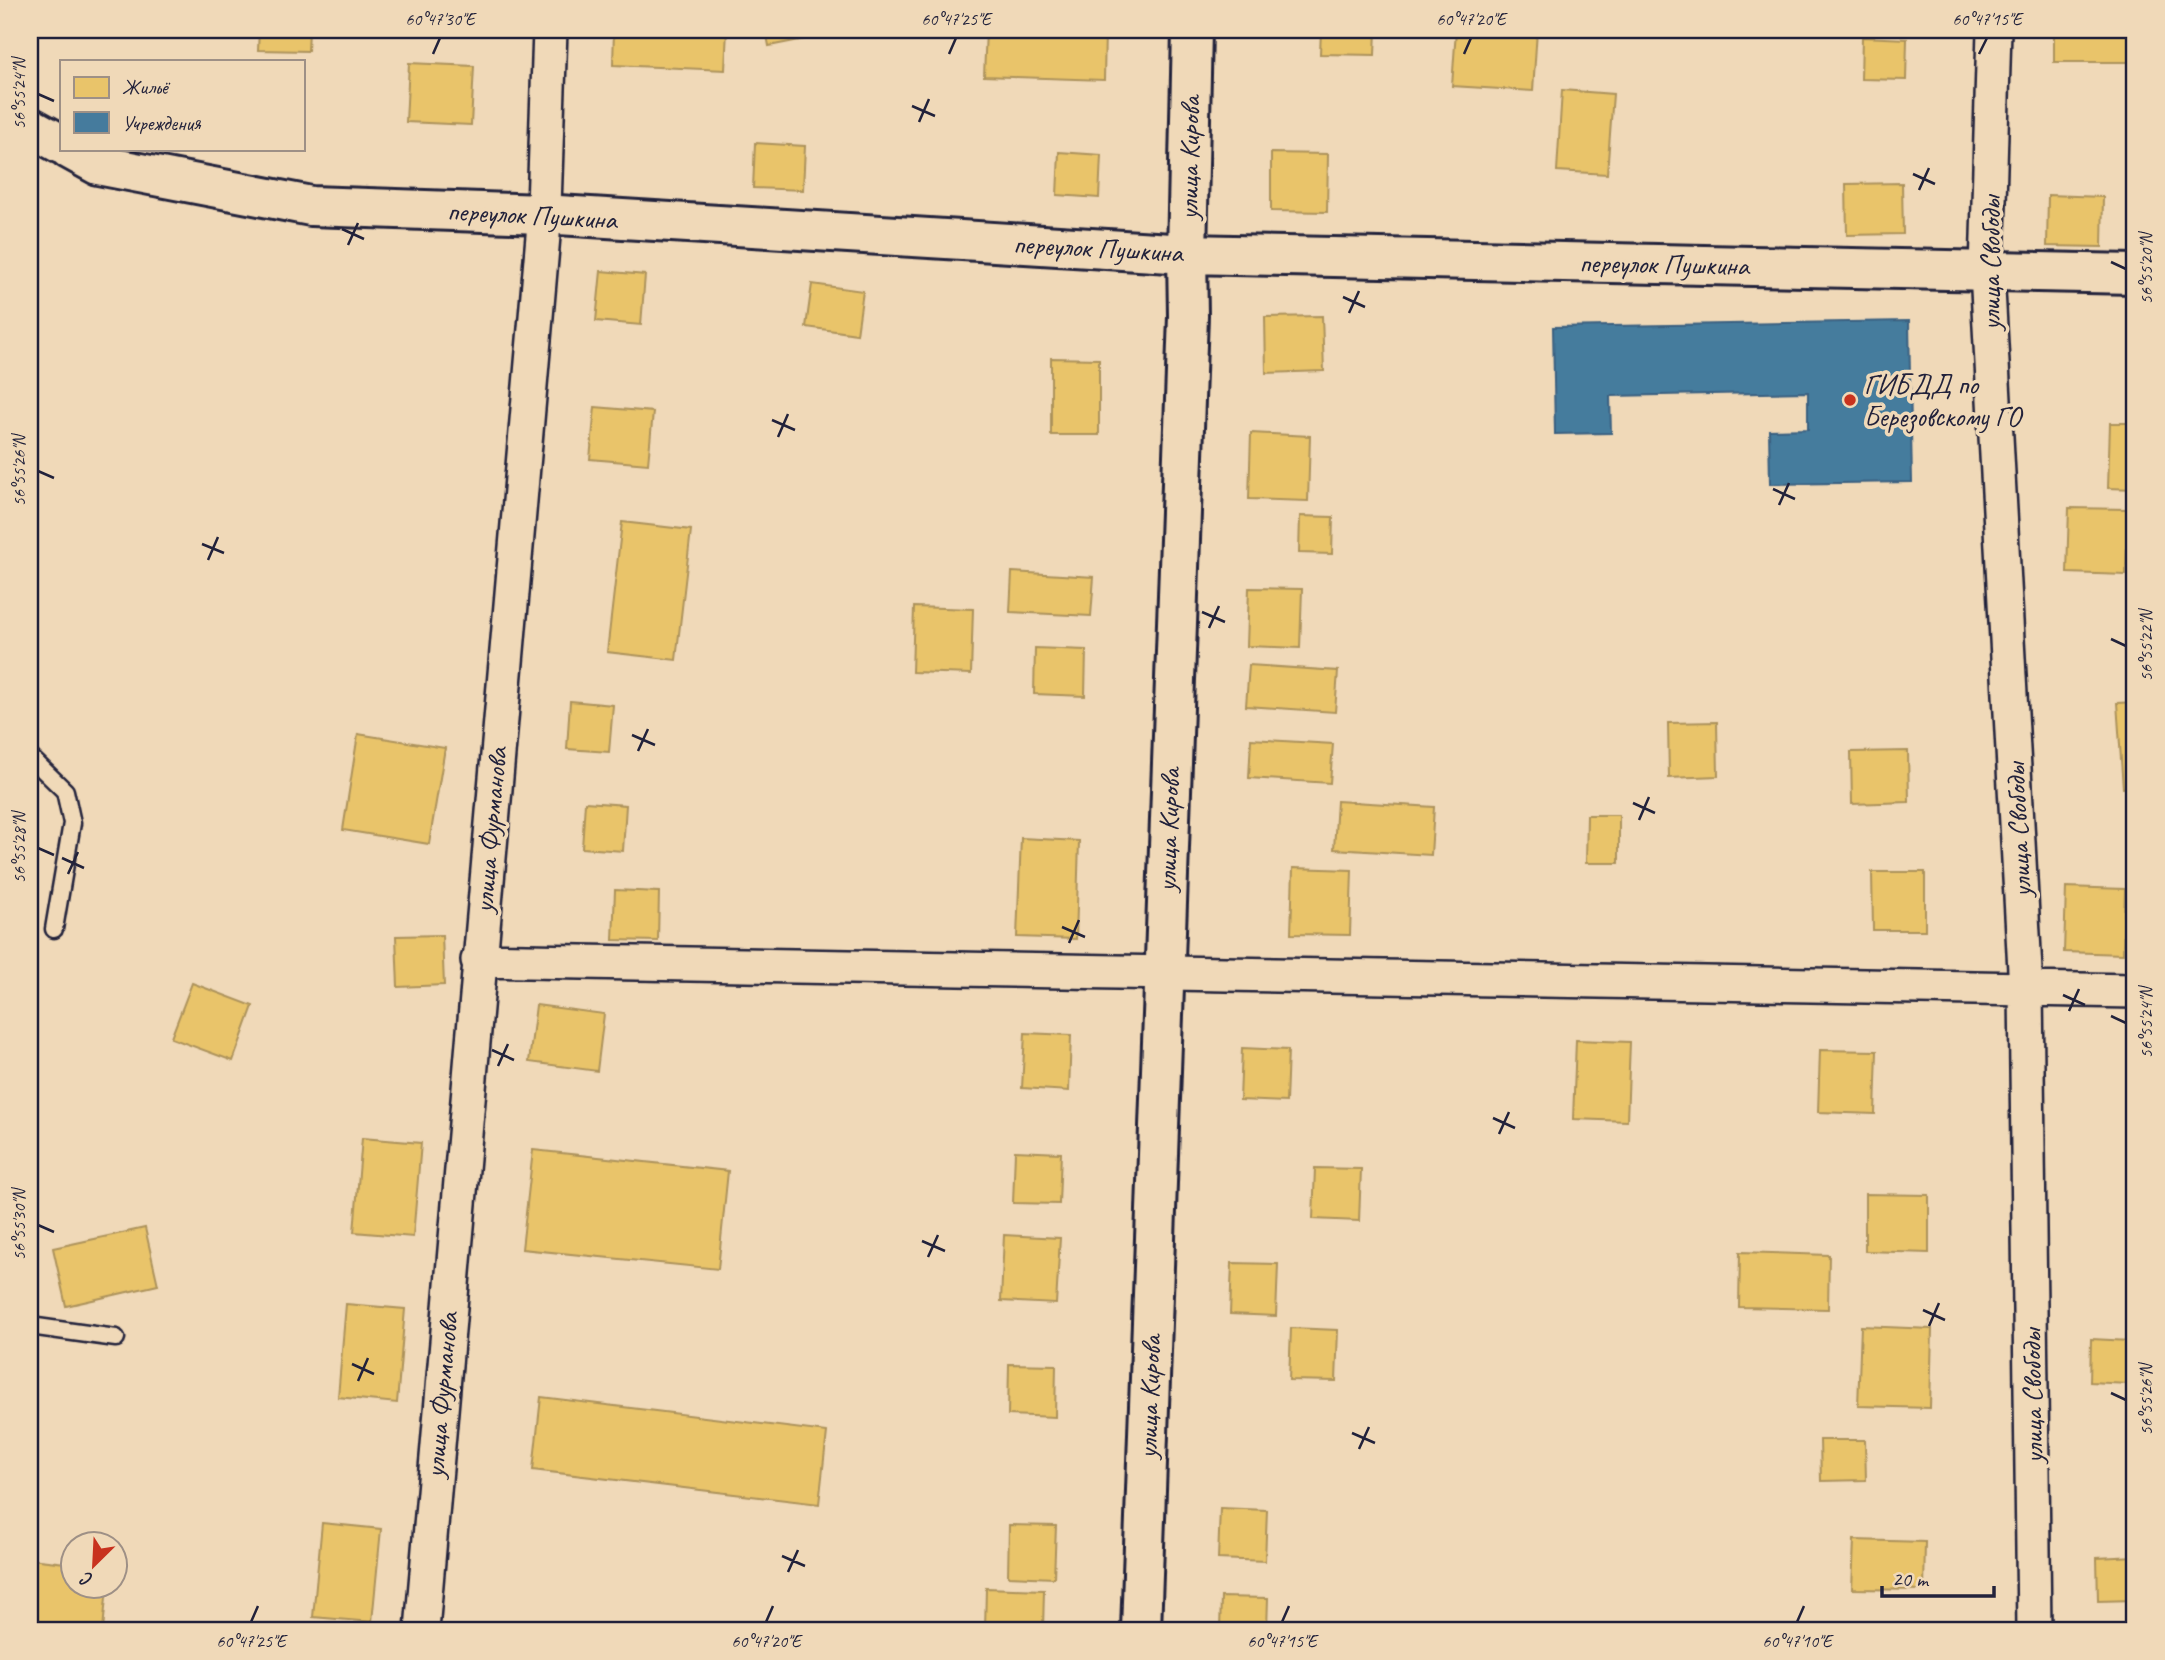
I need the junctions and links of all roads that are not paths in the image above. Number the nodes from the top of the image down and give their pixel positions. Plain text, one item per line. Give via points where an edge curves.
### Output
1 (550, 30) edge
2 (1192, 30) edge
3 (1994, 30) edge
4 (30, 127) edge
5 (60, 143) edge
6 (71, 150) edge
7 (542, 214) junction
8 (1187, 254) junction
9 (1987, 271) junction
10 (2135, 274) edge
11 (30, 757) edge
12 (54, 929) dead end
13 (478, 960) junction
14 (1163, 974) junction
15 (2026, 989) junction
16 (2135, 991) edge
17 (30, 1326) edge
18 (116, 1338) dead end
19 (422, 1630) edge
20 (1141, 1630) edge
21 (2034, 1630) edge

1 - 7 street, улица Фурманова
2 - 8 street, улица Кирова
3 - 9 street, улица Свободы
4 - 5 street
6 - 7 street, переулок Пушкина via 98,165 311,206
7 - 8 street, переулок Пушкина
7 - 13 street, улица Фурманова
8 - 9 street, переулок Пушкина
8 - 14 street, улица Кирова
9 - 10 street, переулок Пушкина
9 - 15 street, улица Свободы
11 - 12 lane via 65,791 72,823
13 - 14 street
13 - 19 street, улица Фурманова
14 - 15 street
14 - 20 street, улица Кирова
15 - 16 street
15 - 21 street, улица Свободы
17 - 18 lane

